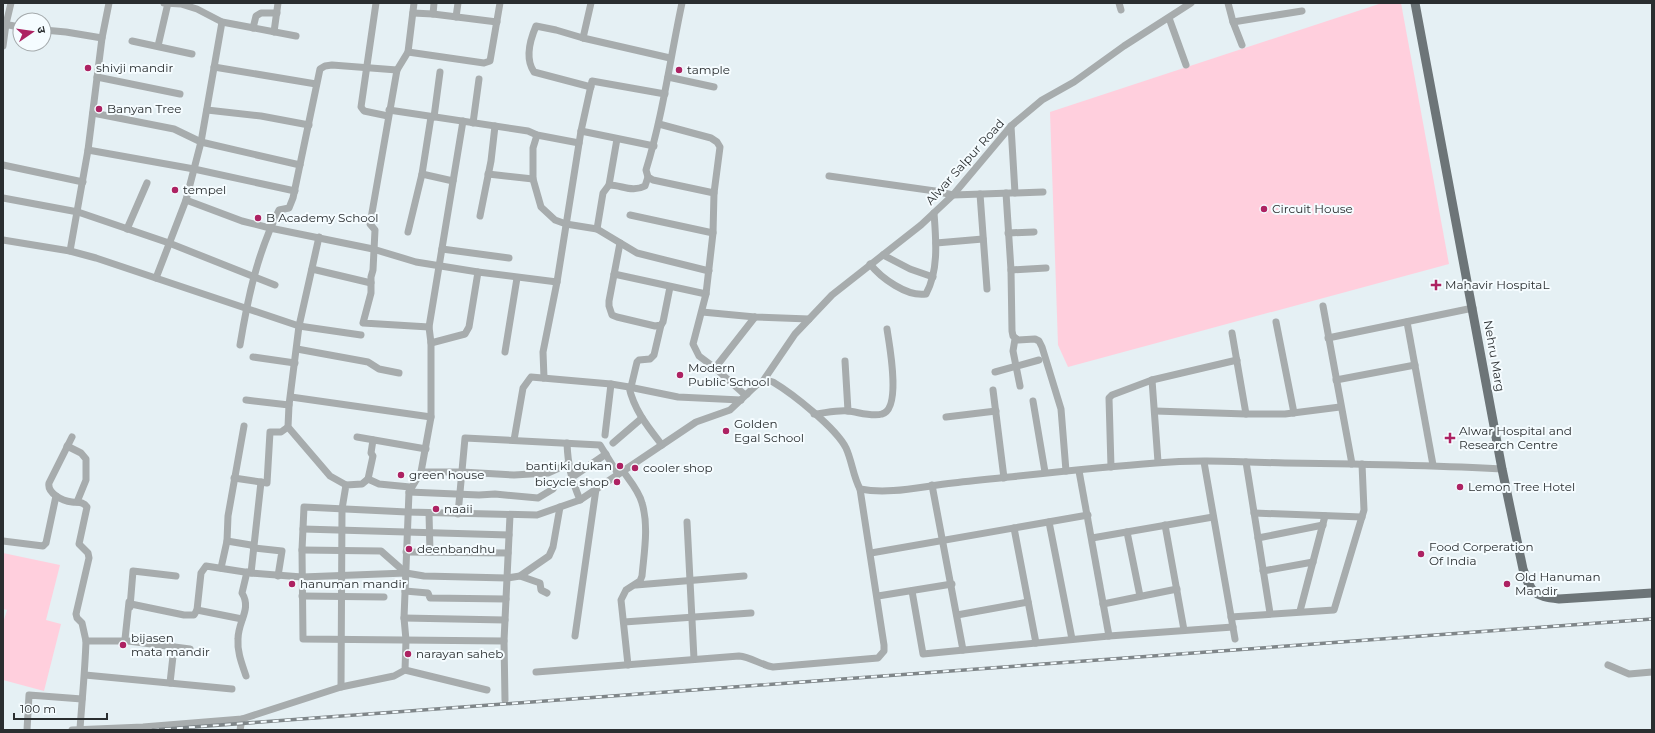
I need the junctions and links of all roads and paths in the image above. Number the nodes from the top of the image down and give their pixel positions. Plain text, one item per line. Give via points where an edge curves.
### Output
1 (11, 3) edge
2 (108, 3) edge
3 (167, 3) edge
4 (278, 3) edge
5 (376, 3) edge
6 (414, 3) edge
7 (434, 3) edge
8 (458, 3) edge
9 (500, 3) edge
10 (591, 3) edge
11 (682, 3) edge
12 (1191, 3) edge
13 (1228, 3) edge
14 (1415, 3) edge
15 (1302, 11) dead end
16 (277, 13) junction
17 (413, 13) junction
18 (433, 14) junction
19 (456, 17) junction
20 (1169, 18) junction
21 (222, 22) junction
22 (497, 22) junction
23 (1233, 22) junction
24 (4, 24) edge
25 (253, 28) junction
26 (52, 31) edge
27 (274, 32) junction
28 (296, 36) dead end
29 (102, 38) junction
30 (583, 38) junction
31 (132, 41) dead end
32 (1242, 45) dead end
33 (3, 46) edge
34 (158, 46) junction
35 (408, 52) junction
36 (192, 54) dead end
37 (670, 58) junction
38 (1186, 65) dead end
39 (214, 67) junction
40 (367, 68) junction
41 (397, 70) junction
42 (440, 72) dead end
43 (97, 77) junction
44 (668, 77) junction
45 (479, 79) dead end
46 (316, 84) junction
47 (591, 87) junction
48 (714, 87) dead end
49 (180, 94) dead end
50 (665, 94) junction
51 (207, 110) junction
52 (93, 113) junction
53 (389, 113) junction
54 (433, 117) junction
55 (463, 121) junction
56 (473, 123) junction
57 (659, 124) junction
58 (309, 125) junction
59 (495, 126) junction
60 (1011, 126) junction
61 (581, 131) junction
62 (537, 135) junction
63 (617, 139) junction
64 (201, 142) junction
65 (579, 143) junction
66 (654, 146) junction
67 (88, 150) junction
68 (3, 165) edge
69 (300, 165) junction
70 (194, 169) junction
71 (422, 174) junction
72 (488, 174) junction
73 (829, 176) dead end
74 (648, 177) junction
75 (533, 179) junction
76 (453, 181) junction
77 (83, 182) junction
78 (147, 183) dead end
79 (609, 185) junction
80 (295, 191) junction
81 (1043, 192) dead end
82 (714, 193) junction
83 (1015, 193) junction
84 (980, 194) junction
85 (1006, 194) junction
86 (953, 195) junction
87 (3, 198) edge
88 (186, 200) junction
89 (78, 212) junction
90 (934, 213) junction
91 (630, 215) dead end
92 (480, 216) dead end
93 (566, 224) junction
94 (270, 228) junction
95 (126, 229) junction
96 (598, 229) junction
97 (408, 232) dead end
98 (1034, 232) dead end
99 (713, 233) junction
100 (1008, 233) junction
101 (319, 237) junction
102 (983, 239) junction
103 (3, 240) edge
104 (169, 243) junction
105 (620, 243) junction
106 (936, 243) junction
107 (373, 249) junction
108 (442, 249) junction
109 (70, 252) junction
110 (883, 255) junction
111 (509, 258) dead end
112 (870, 264) junction
113 (439, 266) junction
114 (1046, 268) dead end
115 (312, 269) junction
116 (1011, 270) junction
117 (709, 271) junction
118 (478, 272) junction
119 (614, 274) junction
120 (253, 277) junction
121 (933, 277) junction
122 (156, 278) junction
123 (517, 278) junction
124 (557, 282) junction
125 (371, 283) junction
126 (274, 285) dead end
127 (670, 287) junction
128 (987, 289) dead end
129 (706, 294) junction
130 (1323, 306) dead end
131 (1473, 308) junction
132 (246, 309) junction
133 (702, 312) junction
134 (755, 317) junction
135 (809, 319) junction
136 (1276, 322) dead end
137 (1407, 322) junction
138 (661, 325) junction
139 (299, 326) junction
140 (429, 327) junction
141 (887, 329) dead end
142 (1232, 333) dead end
143 (361, 335) dead end
144 (1328, 338) junction
145 (1015, 339) junction
146 (431, 343) junction
147 (240, 345) dead end
148 (297, 349) junction
149 (505, 352) dead end
150 (253, 357) dead end
151 (1039, 360) dead end
152 (1237, 360) junction
153 (845, 361) dead end
154 (295, 364) junction
155 (1415, 365) junction
156 (1016, 366) junction
157 (715, 368) junction
158 (995, 372) dead end
159 (399, 373) dead end
160 (544, 378) junction
161 (1152, 380) junction
162 (1336, 380) junction
163 (763, 381) junction
164 (611, 384) junction
165 (1020, 386) dead end
166 (630, 387) junction
167 (994, 390) dead end
168 (747, 394) junction
169 (291, 397) junction
170 (246, 400) dead end
171 (741, 400) junction
172 (1034, 401) dead end
173 (289, 405) junction
174 (1340, 407) junction
175 (848, 411) junction
176 (996, 411) junction
177 (1155, 411) junction
178 (1294, 412) junction
179 (814, 414) junction
180 (1246, 414) junction
181 (431, 417) junction
182 (946, 417) dead end
183 (642, 418) junction
184 (244, 426) dead end
185 (288, 427) junction
186 (605, 435) dead end
187 (72, 436) dead end
188 (357, 437) dead end
189 (373, 440) junction
190 (514, 440) junction
191 (567, 443) junction
192 (613, 443) dead end
193 (662, 445) junction
194 (67, 446) junction
195 (426, 449) junction
196 (606, 454) junction
197 (1158, 462) junction
198 (1204, 462) junction
199 (1246, 462) junction
200 (568, 464) junction
201 (1352, 464) junction
202 (1362, 464) junction
203 (1433, 465) junction
204 (1111, 467) junction
205 (1502, 469) junction
206 (1066, 470) junction
207 (1079, 471) junction
208 (421, 472) junction
209 (462, 472) junction
210 (1045, 472) junction
211 (621, 473) junction
212 (234, 478) junction
213 (571, 478) junction
214 (1004, 478) junction
215 (368, 479) junction
216 (261, 482) junction
217 (346, 485) junction
218 (932, 485) junction
219 (553, 489) dead end
220 (596, 489) junction
221 (860, 489) junction
222 (409, 490) junction
223 (459, 494) junction
224 (56, 496) junction
225 (580, 500) junction
226 (77, 502) junction
227 (560, 507) junction
228 (342, 509) junction
229 (408, 512) junction
230 (429, 513) junction
231 (1254, 513) junction
232 (458, 514) junction
233 (510, 515) junction
234 (1088, 515) junction
235 (1325, 516) junction
236 (1213, 517) junction
237 (1362, 517) junction
238 (687, 522) dead end
239 (1050, 522) junction
240 (1165, 525) junction
241 (1323, 525) junction
242 (1014, 528) junction
243 (303, 530) junction
244 (342, 532) junction
245 (406, 532) junction
246 (429, 532) junction
247 (1128, 532) junction
248 (509, 535) junction
249 (1092, 538) junction
250 (1258, 538) junction
251 (944, 540) junction
252 (3, 541) edge
253 (227, 541) junction
254 (254, 548) junction
255 (302, 550) junction
256 (342, 550) junction
257 (406, 552) junction
258 (430, 552) junction
259 (508, 553) junction
260 (871, 553) junction
261 (1313, 562) junction
262 (221, 568) junction
263 (1264, 571) junction
264 (249, 573) junction
265 (406, 573) junction
266 (342, 574) junction
267 (176, 576) dead end
268 (278, 576) junction
269 (520, 576) junction
270 (744, 576) dead end
271 (302, 577) junction
272 (507, 578) junction
273 (690, 580) junction
274 (952, 584) junction
275 (636, 585) junction
276 (1176, 589) junction
277 (405, 591) junction
278 (912, 591) junction
279 (547, 593) dead end
280 (1652, 593) edge
281 (302, 596) junction
282 (878, 596) junction
283 (1140, 596) junction
284 (342, 597) junction
285 (384, 597) dead end
286 (506, 599) junction
287 (1028, 602) junction
288 (131, 604) junction
289 (1103, 604) junction
290 (197, 610) junction
291 (751, 612) dead end
292 (1300, 612) junction
293 (1270, 613) junction
294 (957, 615) junction
295 (691, 617) junction
296 (1231, 617) junction
297 (404, 618) junction
298 (242, 619) junction
299 (505, 620) junction
300 (624, 622) junction
301 (1233, 627) junction
302 (1184, 630) junction
303 (575, 636) dead end
304 (1109, 636) junction
305 (341, 639) junction
306 (1072, 639) junction
307 (1235, 639) dead end
308 (127, 640) junction
309 (406, 640) junction
310 (86, 641) junction
311 (504, 641) junction
312 (1036, 643) junction
313 (174, 647) junction
314 (190, 649) dead end
315 (963, 650) junction
316 (694, 659) junction
317 (1608, 664) dead end
318 (628, 665) junction
319 (405, 670) junction
320 (536, 672) dead end
321 (1652, 672) edge
322 (85, 675) junction
323 (246, 676) dead end
324 (170, 683) junction
325 (342, 687) junction
326 (232, 689) dead end
327 (487, 690) dead end
328 (82, 699) junction
329 (505, 700) dead end
330 (242, 719) junction
331 (80, 729) edge
332 (27, 730) edge
333 (72, 730) edge
334 (240, 730) edge

1 - 24 street
2 - 29 street
3 - 21 street via 197,8
3 - 34 street
4 - 16 street
5 - 40 street
6 - 17 street
7 - 18 street
8 - 19 street
9 - 22 street
10 - 30 street
11 - 37 street
12 - 20 street, Alwar Salpur Road
13 - 23 street
14 - 131 main road, Nehru Marg
15 - 23 street
16 - 25 street via 261,13 256,16
16 - 27 street
17 - 18 street
17 - 35 street
18 - 19 street
19 - 22 street
20 - 38 street
20 - 60 street, Alwar Salpur Road via 1074,82 1042,100
21 - 25 street
21 - 39 street
22 - 35 street via 490,61 484,63
23 - 32 street
24 - 33 street
25 - 27 street
26 - 29 street
27 - 28 street
29 - 43 street
30 - 37 street
30 - 47 street via 536,26 529,55 530,64 538,74
31 - 34 street
34 - 36 street
35 - 41 street
37 - 44 street
39 - 46 street
39 - 51 street
40 - 41 street
40 - 46 street via 325,66 320,69
40 - 53 street via 362,109
41 - 53 street
42 - 54 street
43 - 49 street
43 - 52 street
44 - 48 street
44 - 50 street
45 - 56 street
46 - 58 street
47 - 50 street via 592,81
47 - 61 street
50 - 57 street
51 - 58 street
51 - 64 street
52 - 64 street via 174,129
52 - 67 street
53 - 54 street
53 - 107 street via 370,224 375,230
54 - 55 street
54 - 71 street
55 - 56 street
55 - 76 street
56 - 59 street
57 - 66 street
57 - 82 street via 718,142 720,148
58 - 69 street
59 - 62 street via 528,131
59 - 72 street
60 - 83 street
60 - 86 street, Alwar Salpur Road
61 - 63 street
61 - 65 street
62 - 65 street
62 - 75 street via 533,148
63 - 66 street
63 - 79 street
64 - 69 street
64 - 70 street
65 - 93 street
66 - 74 street via 646,170
67 - 70 street
67 - 77 street
68 - 77 street
69 - 80 street
70 - 80 street
70 - 88 street
71 - 76 street
71 - 97 street
72 - 75 street
72 - 92 street
73 - 86 street
74 - 79 street via 645,186 640,189 630,190
74 - 82 street
75 - 93 street via 541,207 555,220
76 - 108 street
77 - 89 street
78 - 95 street
79 - 96 street via 603,192
80 - 94 street via 289,208 279,210
81 - 83 street
82 - 99 street
83 - 85 street
84 - 85 street
84 - 86 street
84 - 102 street
85 - 100 street
86 - 90 street, Alwar Salpur Road
87 - 89 street
88 - 94 street via 242,221
88 - 104 street
89 - 95 street
89 - 109 street
90 - 106 street
90 - 110 street, Alwar Salpur Road
91 - 99 street
93 - 96 street
93 - 124 street
94 - 101 street
94 - 120 street
95 - 104 street
96 - 105 street
98 - 100 street
99 - 117 street
100 - 116 street
101 - 107 street
101 - 115 street
102 - 106 street
102 - 128 street
103 - 109 street
104 - 120 street
104 - 122 street
105 - 117 street via 637,253
105 - 119 street
106 - 121 street
107 - 113 street
107 - 125 street
108 - 111 street
108 - 113 street
109 - 122 street
110 - 112 street, Alwar Salpur Road
110 - 121 street
112 - 121 street via 887,281 920,295 926,294
112 - 135 street, Alwar Salpur Road via 832,295
113 - 118 street
113 - 140 street
114 - 116 street
115 - 125 street
115 - 139 street
116 - 145 street via 1012,331
117 - 129 street
118 - 123 street
118 - 146 street via 469,327 465,334
119 - 127 street
119 - 138 street via 609,306 612,315 654,326
120 - 126 street
120 - 132 street
122 - 132 street
123 - 124 street
123 - 149 street
124 - 160 street via 543,352
125 - 140 street via 363,324
127 - 129 street
127 - 138 street
129 - 133 street
130 - 144 street
131 - 137 street
131 - 205 main road, Nehru Marg
132 - 139 street
132 - 147 street
133 - 134 street
133 - 157 street via 693,344 699,356
134 - 135 street
134 - 157 street
135 - 163 street, Alwar Salpur Road via 795,334
136 - 178 street
137 - 144 street
137 - 155 street
138 - 166 street via 654,355 650,359 636,362
139 - 143 street
139 - 148 street
140 - 146 street
141 - 175 street via 893,377 887,411 883,414
142 - 152 street
144 - 162 street
145 - 156 street via 1012,348
145 - 206 street via 1035,339 1042,347 1061,409
146 - 181 street
148 - 154 street
148 - 159 street via 368,362 379,369
150 - 154 street
151 - 156 street
152 - 161 street
152 - 180 street
153 - 175 street
154 - 169 street
155 - 162 street
155 - 203 street
156 - 158 street
156 - 165 street
157 - 168 street
160 - 164 street
160 - 190 street via 531,378 523,388
161 - 177 street
161 - 204 street via 1109,398
162 - 174 street
163 - 168 street, Alwar Salpur Road
163 - 179 street via 777,385
164 - 166 street
164 - 186 street
166 - 171 street via 678,397
166 - 183 street via 633,403
167 - 176 street
168 - 171 street, Alwar Salpur Road
169 - 173 street
169 - 181 street
170 - 173 street
171 - 193 street, Alwar Salpur Road via 730,410 696,422
172 - 210 street
173 - 185 street
174 - 178 street
174 - 201 street
175 - 179 street
176 - 182 street
176 - 214 street
177 - 180 street
177 - 197 street
178 - 180 street
179 - 221 street via 834,431 845,447
181 - 195 street
183 - 192 street
183 - 193 street
184 - 212 street
185 - 216 street via 281,432 270,432 267,483
185 - 217 street via 330,476
187 - 194 street
188 - 189 street
189 - 195 street
189 - 215 street via 373,456
190 - 191 street
190 - 209 street via 465,438
191 - 196 street via 600,445
191 - 200 street
193 - 211 street, Alwar Salpur Road
194 - 224 street via 48,483 50,492
194 - 226 street via 81,453 86,459 86,480
195 - 208 street
196 - 211 street
196 - 213 street
197 - 198 street
197 - 204 street
198 - 199 street
198 - 236 street
199 - 201 street
199 - 231 street
200 - 209 street via 548,474
200 - 213 street
201 - 202 street
202 - 203 street
202 - 237 street
203 - 205 street
204 - 207 street
205 - 280 main road, Nehru Marg via 1523,569 1535,594 1543,598 1559,599
206 - 207 street
206 - 210 street
207 - 234 street
208 - 209 street
208 - 222 street
209 - 223 street
210 - 214 street
211 - 220 street, Alwar Salpur Road
211 - 275 street via 638,493 644,515 642,576
212 - 216 street
212 - 253 street
213 - 225 street
214 - 218 street
215 - 217 street via 362,484
215 - 222 street
216 - 254 street
217 - 228 street
218 - 221 street via 890,490
218 - 251 street
219 - 223 street via 538,498
220 - 225 street, Alwar Salpur Road
220 - 303 street
221 - 260 street
222 - 223 street
222 - 229 street
223 - 232 street
224 - 226 street
224 - 252 street via 46,543 43,546
225 - 227 street, Alwar Salpur Road
226 - 310 street via 85,504 87,510 79,544 89,558 76,614 82,623
227 - 233 street, Alwar Salpur Road via 537,515
227 - 269 street via 554,546 549,556
228 - 229 street, Alwar Salpur Road
228 - 243 street, Alwar Salpur Road via 304,507
228 - 244 street
229 - 230 street, Alwar Salpur Road
229 - 245 street
230 - 232 street, Alwar Salpur Road
230 - 246 street
231 - 235 street
231 - 250 street
232 - 233 street, Alwar Salpur Road
233 - 248 street
234 - 239 street
234 - 249 street
235 - 237 street
235 - 241 street
236 - 240 street
236 - 296 street
237 - 292 street via 1334,610
238 - 273 street
239 - 242 street
239 - 306 street
240 - 247 street
240 - 276 street
241 - 250 street
241 - 261 street
242 - 251 street
242 - 287 street
243 - 244 street
243 - 255 street
244 - 245 street
244 - 256 street
245 - 246 street
245 - 257 street
246 - 248 street
246 - 258 street
247 - 249 street
247 - 283 street
248 - 259 street
249 - 289 street
250 - 263 street
251 - 260 street
251 - 274 street
253 - 254 street via 251,545
253 - 262 street
254 - 264 street
254 - 268 street via 282,551
255 - 256 street
255 - 271 street
256 - 265 street via 381,551
256 - 266 street
257 - 258 street
257 - 265 street
258 - 259 street
259 - 272 street
260 - 282 street
261 - 263 street
261 - 292 street
262 - 264 street
262 - 290 street via 206,566 203,569
263 - 293 street
264 - 268 street
264 - 298 street via 242,590 247,605
265 - 266 street
265 - 272 street via 424,576
265 - 277 street
266 - 271 street
266 - 284 street
267 - 288 street via 133,571
268 - 271 street
269 - 272 street
269 - 279 street via 540,583 541,590
270 - 273 street
271 - 281 street
272 - 286 street
273 - 275 street
273 - 295 street
274 - 278 street
274 - 294 street
275 - 300 street via 626,590 621,600
276 - 283 street
276 - 302 street
277 - 286 street via 428,593 430,598
277 - 297 street
278 - 282 street
278 - 315 street via 923,654
281 - 284 street
281 - 305 street via 303,639
282 - 316 street via 884,645 884,651 878,658 773,667 739,656
283 - 289 street
284 - 285 street
284 - 305 street
286 - 299 street
287 - 294 street
287 - 312 street
288 - 290 street via 184,616 194,615
288 - 308 street
289 - 304 street
290 - 298 street
291 - 295 street
292 - 293 street
293 - 296 street
294 - 315 street
295 - 300 street
295 - 316 street
296 - 301 street
297 - 299 street
297 - 309 street
298 - 323 street via 238,653
299 - 311 street
300 - 318 street
301 - 302 street
301 - 307 street
302 - 304 street
304 - 306 street
305 - 309 street
305 - 325 street
306 - 312 street
308 - 310 street
308 - 313 street
309 - 311 street
309 - 319 street
310 - 322 street
311 - 329 street
312 - 315 street
313 - 314 street
313 - 324 street
316 - 318 street
317 - 321 street via 1629,674
318 - 320 street
319 - 325 street via 394,676
319 - 327 street
322 - 324 street
322 - 328 street
324 - 326 street
325 - 330 street
328 - 331 street
328 - 332 street via 29,695
330 - 331 street
330 - 334 street
331 - 333 street

